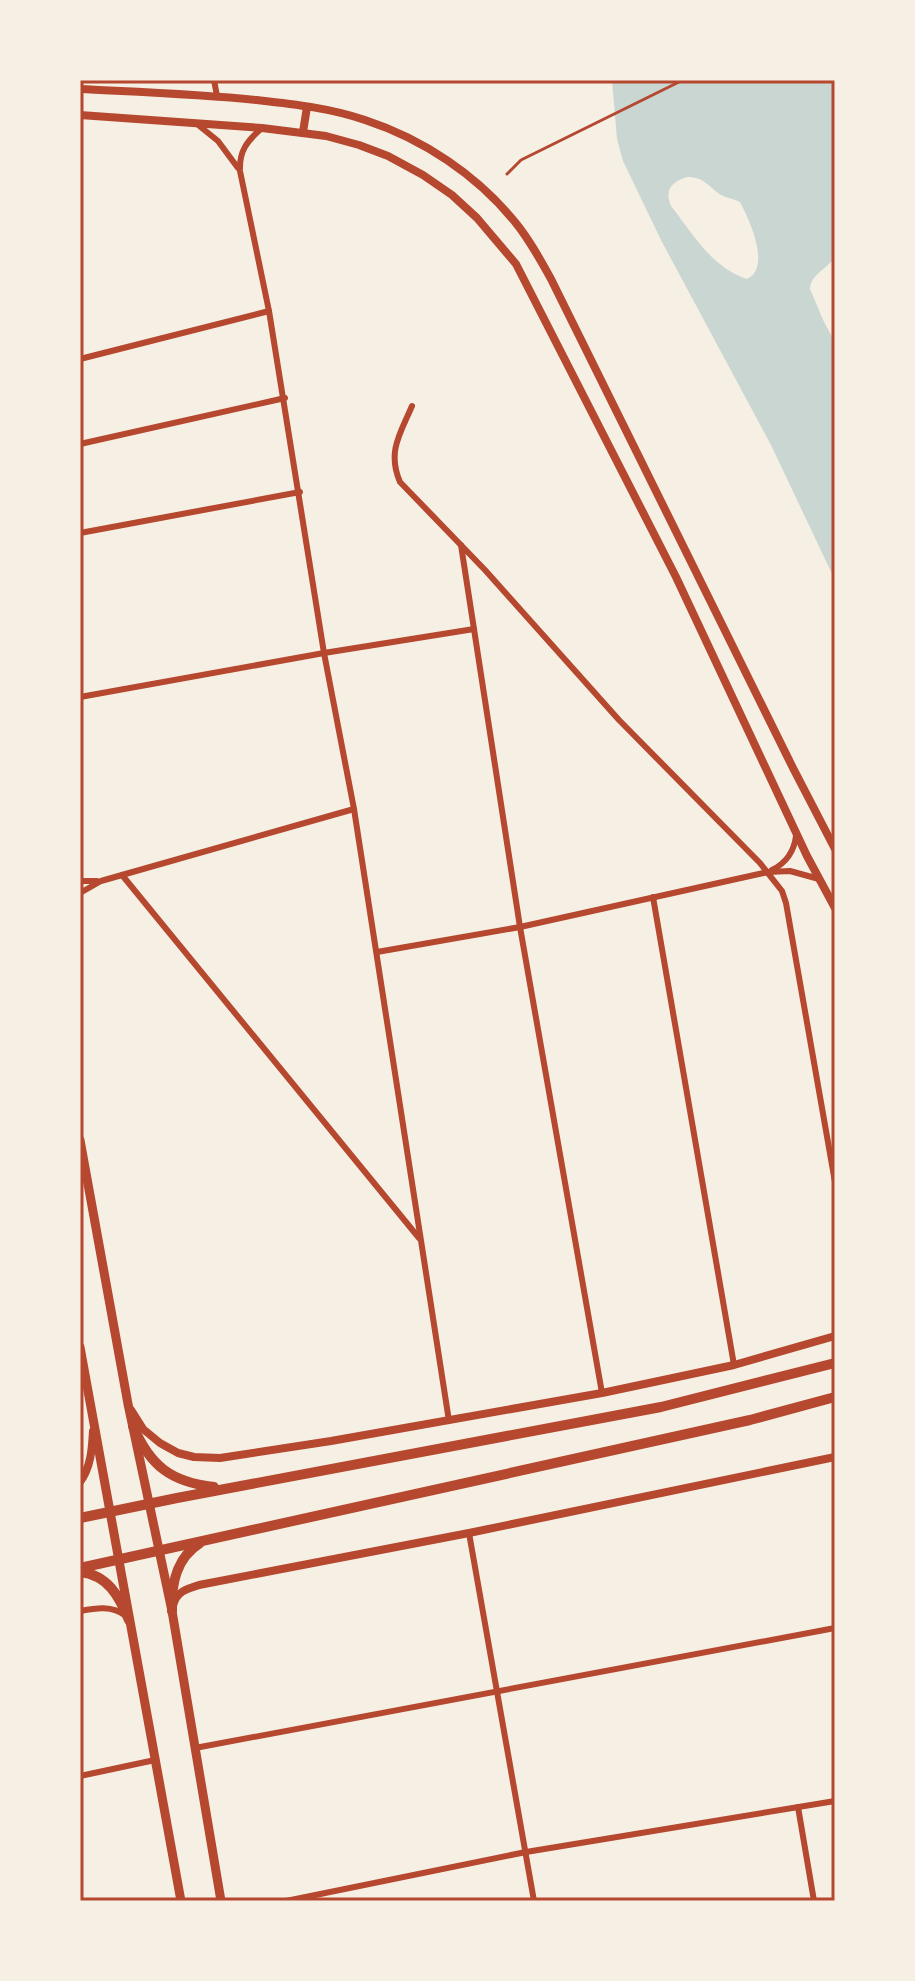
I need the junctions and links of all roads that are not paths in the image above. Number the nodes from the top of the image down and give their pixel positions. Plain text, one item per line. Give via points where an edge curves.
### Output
1 (214, 80) edge
2 (80, 89) edge
3 (217, 96) junction
4 (307, 107) junction
5 (80, 115) edge
6 (195, 123) junction
7 (262, 128) junction
8 (303, 132) junction
9 (240, 171) junction
10 (269, 311) junction
11 (80, 359) edge
12 (285, 398) junction
13 (412, 406) dead end
14 (80, 444) edge
15 (300, 492) junction
16 (80, 533) edge
17 (461, 545) junction
18 (474, 629) junction
19 (324, 653) junction
20 (80, 697) edge
21 (354, 809) junction
22 (796, 832) junction
23 (835, 849) edge
24 (768, 872) junction
25 (122, 875) junction
26 (819, 879) junction
27 (80, 881) edge
28 (101, 881) junction
29 (80, 893) edge
30 (653, 897) junction
31 (835, 908) edge
32 (520, 927) junction
33 (377, 952) junction
34 (80, 1140) edge
35 (835, 1182) edge
36 (421, 1241) junction
37 (835, 1336) edge
38 (80, 1347) edge
39 (835, 1363) edge
40 (734, 1365) junction
41 (602, 1393) junction
42 (835, 1397) edge
43 (127, 1399) junction
44 (449, 1421) junction
45 (133, 1426) junction
46 (94, 1427) junction
47 (835, 1457) edge
48 (80, 1482) edge
49 (240, 1486) junction
50 (149, 1503) junction
51 (109, 1512) junction
52 (80, 1518) edge
53 (469, 1533) junction
54 (213, 1538) junction
55 (159, 1550) junction
56 (118, 1560) junction
57 (80, 1570) edge
58 (80, 1611) edge
59 (172, 1611) junction
60 (129, 1620) junction
61 (835, 1628) edge
62 (498, 1692) junction
63 (195, 1748) junction
64 (155, 1760) junction
65 (80, 1776) edge
66 (835, 1801) edge
67 (798, 1807) junction
68 (526, 1852) junction
69 (181, 1901) edge
70 (221, 1901) edge
71 (286, 1901) edge
72 (534, 1901) edge
73 (814, 1901) edge

1 - 3 street
2 - 3 street
3 - 4 street
4 - 8 street
4 - 23 street via 365,120 433,151 515,222 551,279
5 - 6 street
6 - 7 street
6 - 9 street via 218,141
7 - 8 street
7 - 9 street via 246,143
8 - 22 street via 359,145 423,175 469,210 516,264 676,577
9 - 10 street
10 - 11 street
10 - 12 street
12 - 14 street
12 - 15 street
13 - 17 street via 396,442 395,470 409,493
15 - 16 street
15 - 19 street
17 - 18 street
17 - 24 street via 619,720
18 - 19 street
18 - 32 street
19 - 20 street
19 - 21 street
21 - 25 street
21 - 33 street
22 - 24 street via 792,852
22 - 26 street
24 - 26 street
24 - 30 street
24 - 35 street via 786,903
25 - 28 street
25 - 36 street
26 - 31 street
27 - 28 street
28 - 29 street
30 - 32 street
30 - 40 street
32 - 33 street
32 - 41 street
33 - 36 street
34 - 43 main road
36 - 44 street
37 - 40 street
38 - 46 main road
39 - 49 main road via 661,1407
40 - 41 street
41 - 44 street
42 - 54 main road
43 - 44 street via 143,1429 160,1443 178,1453 208,1458
43 - 45 main road
45 - 49 main road via 154,1462 173,1476 193,1484
45 - 50 main road
46 - 48 street via 90,1460
46 - 51 main road
47 - 53 street
49 - 50 main road
50 - 51 main road
50 - 55 main road
51 - 52 main road
51 - 56 main road
53 - 59 street via 188,1588
53 - 62 street
54 - 55 main road
54 - 59 main road via 191,1549 180,1563
55 - 56 main road
55 - 59 main road
56 - 57 main road
56 - 60 main road
57 - 60 main road via 103,1579
58 - 60 street via 108,1608
59 - 63 main road
60 - 64 main road
61 - 62 street
62 - 63 street
62 - 68 street
63 - 70 main road
64 - 65 street
64 - 69 main road
66 - 67 street
67 - 68 street
67 - 73 street
68 - 71 street
68 - 72 street

